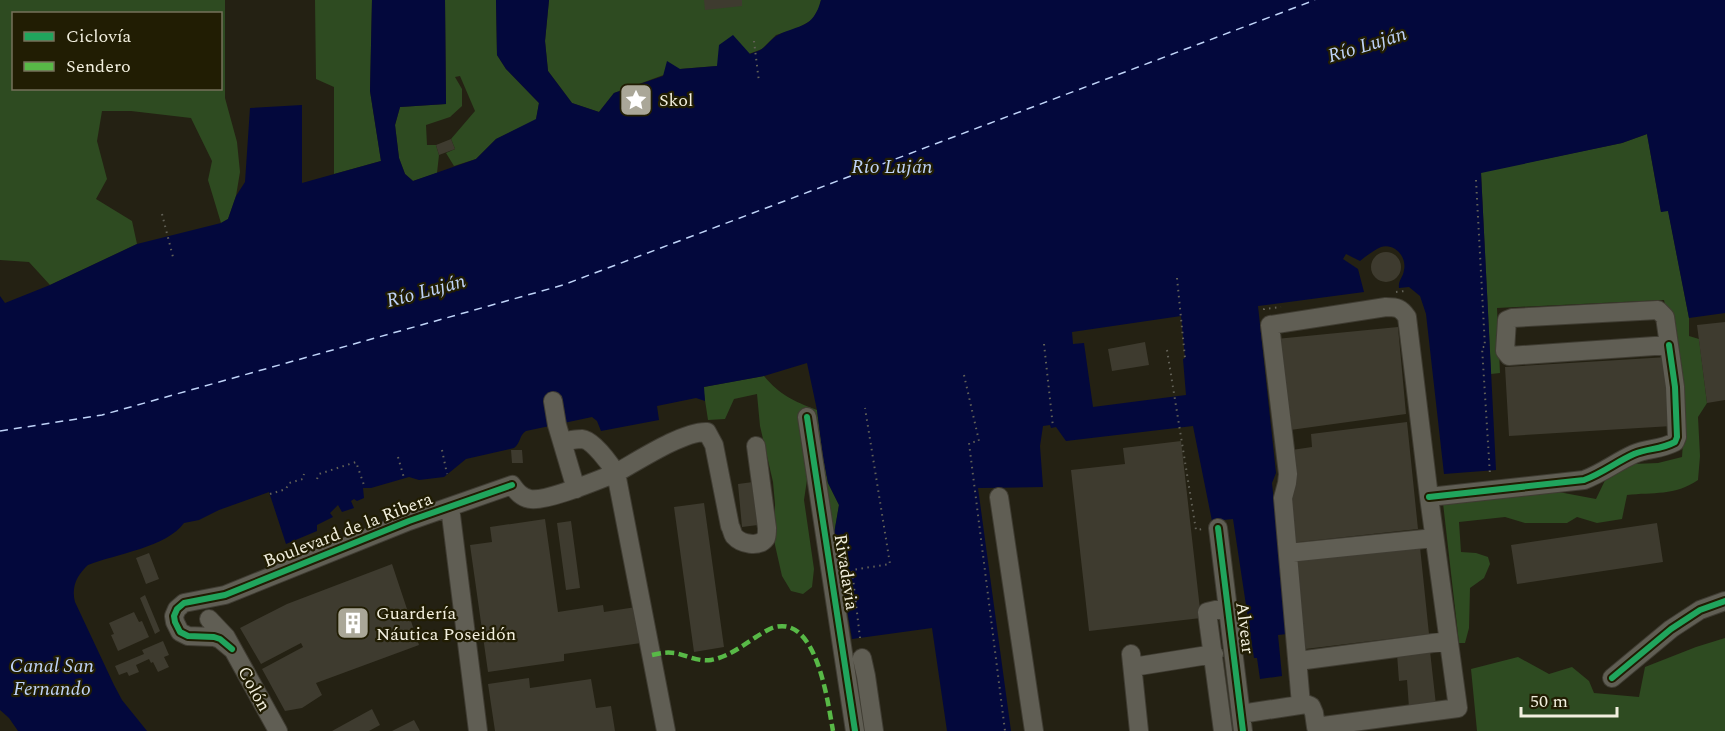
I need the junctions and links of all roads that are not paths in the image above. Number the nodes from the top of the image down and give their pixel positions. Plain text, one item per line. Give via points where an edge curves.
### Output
1 (1669, 345) junction
2 (553, 401) dead end
3 (807, 417) dead end
4 (562, 441) junction
5 (756, 446) dead end
6 (616, 473) junction
7 (576, 489) junction
8 (999, 497) dead end
9 (1429, 497) junction
10 (450, 507) junction
11 (1218, 528) road end
12 (1434, 538) junction
13 (1288, 553) junction
14 (225, 595) junction
15 (1725, 601) edge
16 (195, 602) junction
17 (1228, 607) junction
18 (209, 617) junction
19 (198, 635) junction
20 (1449, 641) junction
21 (232, 649) junction
22 (1214, 654) junction
23 (862, 658) dead end
24 (1298, 661) junction
25 (1612, 678) dead end
26 (1301, 704) junction
27 (1242, 723) edge
28 (1367, 725) edge
29 (278, 731) edge
30 (478, 731) edge
31 (666, 731) edge
32 (855, 731) edge
33 (874, 731) edge
34 (1034, 731) edge
35 (1139, 731) edge
36 (1223, 731) edge

1 - 1 street via 1665,317 1655,309 1512,318 1506,322 1505,351 1509,356
1 - 9 street via 1675,387 1675,442 1638,452 1584,480
2 - 4 street
3 - 32 street, Rivadavia
4 - 6 street via 589,442
4 - 7 street
5 - 6 street via 767,537 753,544 734,536 714,445 707,432 680,440
6 - 7 street
6 - 31 street
7 - 10 street, Boulevard de la Ribera via 533,500 522,496 512,485
8 - 34 street
9 - 12 street
9 - 13 street via 1403,310 1386,307 1270,325 1288,474 1283,498
10 - 14 street, Boulevard de la Ribera
10 - 30 street
11 - 17 street, Alvear
12 - 13 street
12 - 20 street
13 - 24 street
14 - 16 street, Boulevard de la Ribera
14 - 18 street, Boulevard de la Ribera
15 - 25 street via 1700,610 1671,629
16 - 18 street via 203,605
16 - 19 street via 184,603 174,616 180,632
17 - 22 street via 1208,612
17 - 27 street, Alvear
18 - 19 street via 206,629
18 - 21 street, Colón
19 - 21 street via 220,639
20 - 24 street
20 - 28 street via 1458,708
21 - 29 street, Colón
22 - 35 street via 1132,660
22 - 36 street
23 - 33 street
24 - 26 street
26 - 27 street
26 - 28 street via 1311,706 1316,727

